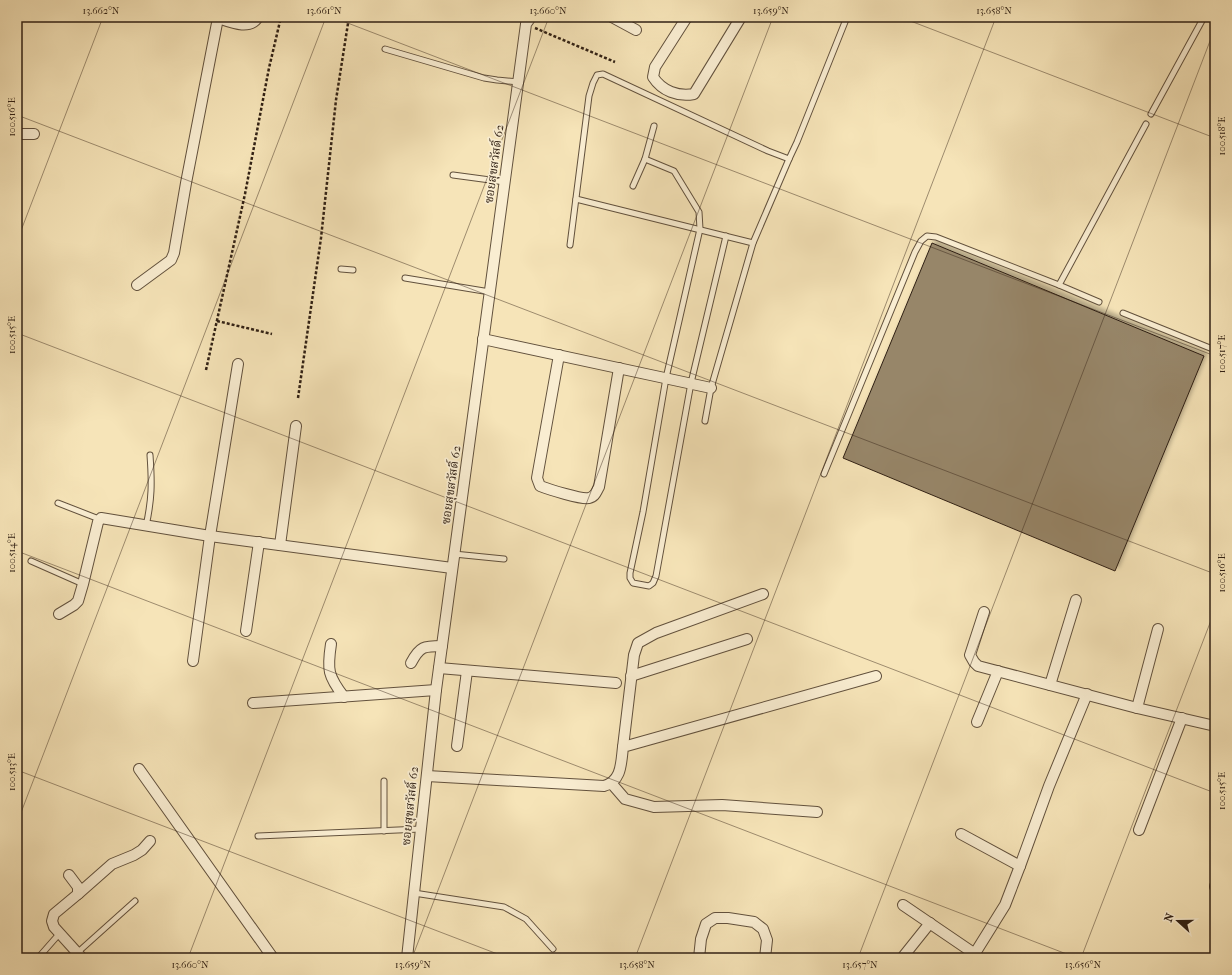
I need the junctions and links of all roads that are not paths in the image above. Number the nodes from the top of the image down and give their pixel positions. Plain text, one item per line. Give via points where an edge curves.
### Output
1 (258, 17) edge
2 (612, 17) edge
3 (687, 17) edge
4 (741, 17) edge
5 (847, 17) edge
6 (1204, 17) edge
7 (216, 18) edge
8 (528, 20) edge
9 (636, 30) dead end
10 (385, 49) dead end
11 (519, 82) junction
12 (1151, 114) dead end
13 (1146, 124) dead end
14 (654, 126) dead end
15 (17, 134) edge
16 (34, 134) dead end
17 (645, 159) junction
18 (789, 159) junction
19 (453, 175) dead end
20 (505, 182) junction
21 (633, 186) dead end
22 (576, 199) junction
23 (700, 230) junction
24 (726, 236) junction
25 (753, 243) junction
26 (570, 245) dead end
27 (341, 269) dead end
28 (353, 270) dead end
29 (405, 278) dead end
30 (1059, 284) junction
31 (136, 285) dead end
32 (490, 292) junction
33 (1099, 302) dead end
34 (1123, 312) dead end
35 (483, 339) junction
36 (1215, 350) edge
37 (559, 355) junction
38 (238, 364) dead end
39 (619, 368) junction
40 (666, 378) junction
41 (691, 383) junction
42 (711, 388) junction
43 (705, 421) dead end
44 (296, 426) dead end
45 (150, 455) dead end
46 (824, 474) dead end
47 (58, 503) dead end
48 (99, 519) junction
49 (146, 526) junction
50 (210, 536) junction
51 (259, 542) junction
52 (280, 545) junction
53 (454, 554) junction
54 (504, 559) dead end
55 (31, 562) dead end
56 (452, 568) junction
57 (83, 584) junction
58 (764, 594) dead end
59 (1076, 600) dead end
60 (984, 612) dead end
61 (58, 614) dead end
62 (1158, 629) dead end
63 (246, 631) dead end
64 (747, 639) dead end
65 (331, 644) dead end
66 (442, 646) junction
67 (193, 661) dead end
68 (411, 663) dead end
69 (439, 668) junction
70 (467, 671) junction
71 (998, 671) junction
72 (631, 676) junction
73 (876, 676) dead end
74 (616, 683) dead end
75 (1050, 685) junction
76 (436, 690) junction
77 (1087, 694) junction
78 (344, 697) junction
79 (253, 703) dead end
80 (1137, 708) junction
81 (1182, 718) junction
82 (977, 722) dead end
83 (1215, 726) edge
84 (457, 746) dead end
85 (623, 747) junction
86 (139, 770) dead end
87 (427, 776) junction
88 (384, 781) dead end
89 (612, 784) junction
90 (818, 812) dead end
91 (421, 829) junction
92 (1139, 830) dead end
93 (384, 831) junction
94 (961, 834) dead end
95 (258, 836) dead end
96 (150, 841) dead end
97 (1020, 866) junction
98 (69, 875) dead end
99 (414, 893) junction
100 (78, 894) junction
101 (135, 901) dead end
102 (903, 905) dead end
103 (930, 923) junction
104 (60, 933) junction
105 (553, 949) dead end
106 (79, 956) edge
107 (974, 956) edge
108 (38, 958) edge
109 (273, 958) edge
110 (407, 958) edge
111 (699, 958) edge
112 (765, 958) edge
113 (902, 958) edge

1 - 7 street via 254,23 236,25
2 - 9 street
3 - 4 street via 655,68 653,77 664,89 686,96 694,94
5 - 18 lane
6 - 12 lane
7 - 31 street via 174,252 171,260
8 - 11 street, ซอยสุขสวัสดิ์ 62
10 - 11 lane via 484,78
11 - 20 street, ซอยสุขสวัสดิ์ 62
13 - 30 lane
14 - 17 lane
15 - 16 street
17 - 21 lane
17 - 23 lane via 674,171 699,212
18 - 22 lane via 603,74 597,75 589,96
18 - 25 lane
19 - 20 lane
20 - 32 street, ซอยสุขสวัสดิ์ 62
22 - 23 lane
22 - 26 lane
23 - 24 lane
23 - 40 lane
24 - 25 lane
24 - 41 lane
25 - 42 lane
27 - 28 lane
29 - 32 lane
30 - 33 lane
30 - 46 lane via 936,237 927,236 915,252
32 - 35 street, ซอยสุขสวัสดิ์ 62
34 - 36 lane
35 - 37 street
35 - 53 street, ซอยสุขสวัสดิ์ 62
37 - 39 street
37 - 39 street via 537,478 540,486 587,499 594,496 598,487
38 - 50 street
39 - 40 street
40 - 41 street
40 - 41 lane via 630,573 632,583 639,585 653,584 656,576
41 - 42 street
42 - 43 lane
44 - 52 street
45 - 49 lane via 151,503
47 - 48 lane
48 - 49 street
48 - 57 street
49 - 50 street
50 - 51 street
50 - 67 street
51 - 52 street
51 - 63 street
52 - 56 street
53 - 54 lane
53 - 56 street, ซอยสุขสวัสดิ์ 62
55 - 57 lane
56 - 66 street, ซอยสุขสวัสดิ์ 62
57 - 61 street via 74,605
58 - 72 street via 644,639 638,643
59 - 75 street
60 - 71 street via 970,655 978,666
62 - 80 street
64 - 72 street
65 - 78 street via 329,673
66 - 68 street via 426,646 416,653
66 - 69 street, ซอยสุขสวัสดิ์ 62
69 - 70 street
69 - 76 street, ซอยสุขสวัสดิ์ 62
70 - 74 street
70 - 84 street
71 - 75 street
71 - 82 street
72 - 85 street
73 - 85 street
75 - 77 street
76 - 78 street
76 - 87 street, ซอยสุขสวัสดิ์ 62
77 - 80 street
77 - 97 street via 1051,780
78 - 79 street
80 - 81 street
81 - 83 street
81 - 92 street
85 - 89 street via 617,778
86 - 109 street
87 - 89 street via 604,786
87 - 91 street, ซอยสุขสวัสดิ์ 62
88 - 93 lane
89 - 90 street via 625,799 654,808 722,805
91 - 93 lane
91 - 99 street, ซอยสุขสวัสดิ์ 62
93 - 95 lane
94 - 97 street
96 - 100 street via 134,855 112,864
97 - 107 street via 1005,905
98 - 100 street via 78,887
99 - 105 lane via 504,907 526,919
99 - 110 street, ซอยสุขสวัสดิ์ 62
100 - 104 street via 52,918
101 - 106 lane
102 - 103 street
103 - 107 street
103 - 113 street
104 - 106 street
104 - 108 lane
111 - 112 street via 706,924 715,918 754,922 763,929 767,940

